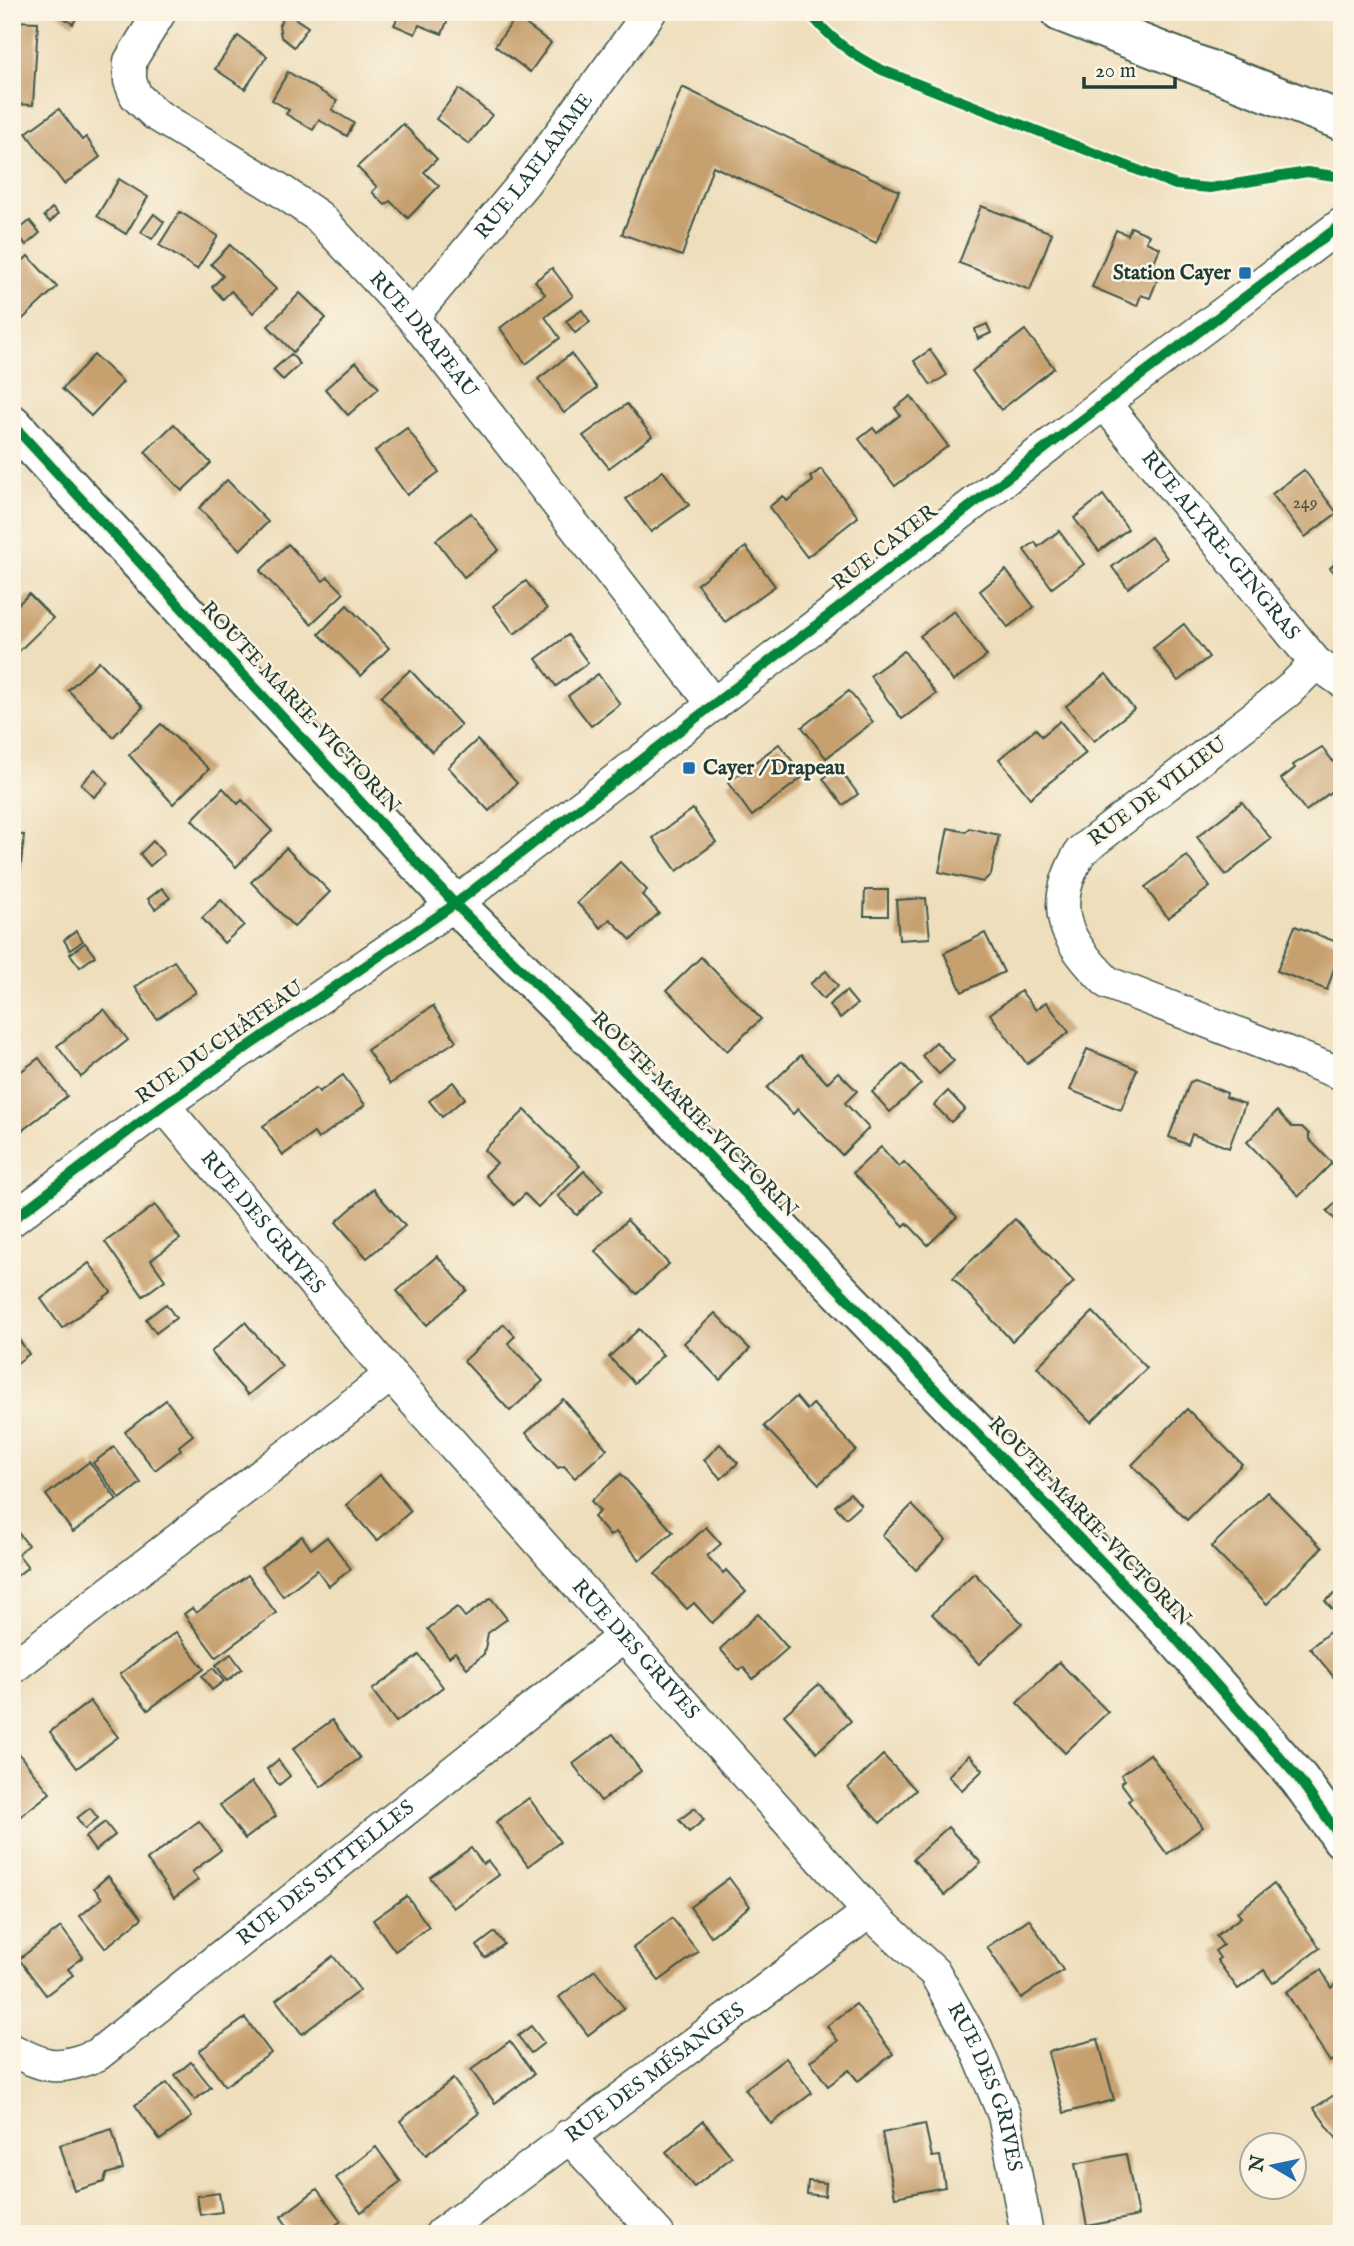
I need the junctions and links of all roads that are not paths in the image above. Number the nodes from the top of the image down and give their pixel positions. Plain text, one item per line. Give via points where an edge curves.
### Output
1 (160, 12) edge
2 (650, 12) edge
3 (1060, 12) edge
4 (1341, 118) edge
5 (1342, 224) edge
6 (412, 317) junction
7 (1104, 403) junction
8 (12, 424) edge
9 (1316, 663) junction
10 (1342, 681) edge
11 (714, 705) junction
12 (454, 904) junction
13 (1342, 1074) edge
14 (163, 1105) junction
15 (12, 1220) edge
16 (391, 1375) junction
17 (624, 1636) junction
18 (12, 1668) edge
19 (1342, 1839) edge
20 (869, 1912) junction
21 (12, 2050) edge
22 (568, 2137) junction
23 (441, 2234) edge
24 (658, 2234) edge
25 (1027, 2234) edge

1 - 6 street, RUE DRAPEAU via 130,61 136,96 155,114 319,217
2 - 6 street, RUE LAFLAMME via 524,183
3 - 4 main road
5 - 7 street, RUE CAYER
6 - 11 street, RUE DRAPEAU
7 - 9 street, RUE ALYRE-GINGRAS
7 - 11 street, RUE CAYER
8 - 12 main road, ROUTE MARIE-VICTORIN
9 - 10 street, RUE ALYRE-GINGRAS
9 - 13 street, RUE DE VILIEU via 1288,691 1081,851 1066,876 1062,900 1066,927 1081,956 1108,983
11 - 12 street, RUE CAYER
12 - 14 street, RUE DU CHÂTEAU
12 - 19 main road, ROUTE MARIE-VICTORIN via 687,1133 1170,1632 1299,1779
14 - 15 street, RUE DU CHÂTEAU
14 - 16 street, RUE DES GRIVES
16 - 17 street, RUE DES GRIVES
16 - 18 street
17 - 20 street, RUE DES GRIVES
17 - 21 street, RUE DES SITTELLES via 97,2055 64,2068 34,2062
20 - 22 street, RUE DES MÉSANGES
20 - 25 street, RUE DES GRIVES via 935,1973 974,2043 1004,2115
22 - 23 street, RUE DES MÉSANGES
22 - 24 street

